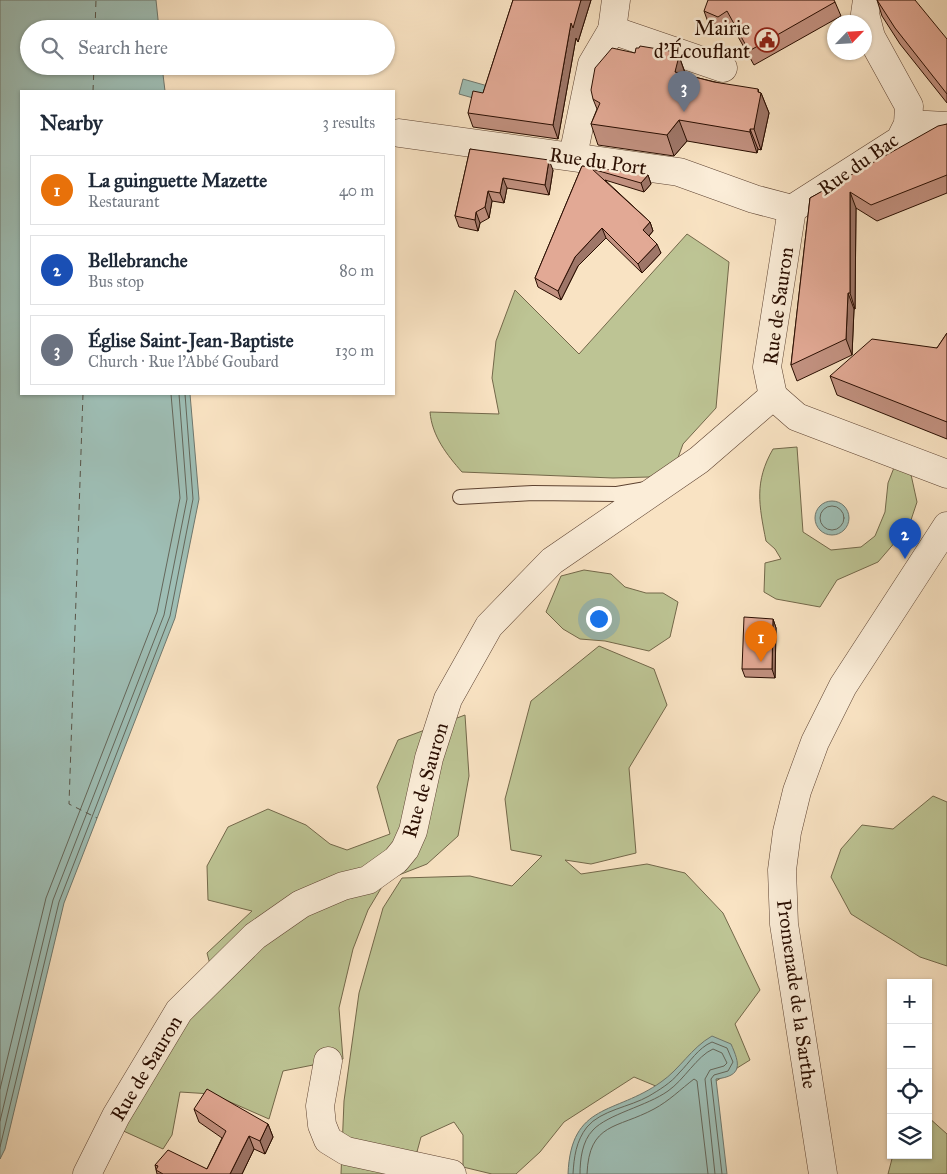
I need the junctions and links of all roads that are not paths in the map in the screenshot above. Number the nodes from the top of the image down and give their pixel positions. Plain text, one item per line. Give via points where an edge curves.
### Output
1 (616, 0) edge
2 (866, 0) edge
3 (612, 30) junction
4 (723, 68) dead end
5 (908, 124) junction
6 (947, 126) edge
7 (399, 133) dead end
8 (573, 156) junction
9 (792, 209) junction
10 (773, 396) junction
11 (947, 474) edge
12 (662, 487) junction
13 (460, 497) dead end
14 (947, 526) edge
15 (328, 1061) dead end
16 (87, 1174) edge
17 (452, 1174) edge
18 (823, 1174) edge

1 - 3 street
2 - 5 street, Rue du Bac via 865,14 872,37 909,106
3 - 4 street
3 - 8 street via 592,64
5 - 6 street
5 - 9 street, Rue du Bac via 900,140
7 - 8 street, Rue du Port
8 - 9 street, Rue du Port via 679,172
9 - 10 street, Rue de Sauron via 767,368
10 - 11 street via 797,417
10 - 12 street, Rue de Sauron via 699,460
12 - 13 lane via 617,494 533,493
12 - 16 street, Rue de Sauron via 552,560 489,626 448,699 429,758 413,831 405,849 396,860 368,880 343,886 301,904 256,936 179,1011 116,1116
14 - 18 street, Promenade de la Sarthe via 843,686 815,742 796,792 788,832 782,870 784,924
15 - 17 street via 320,1106 328,1140 346,1151

